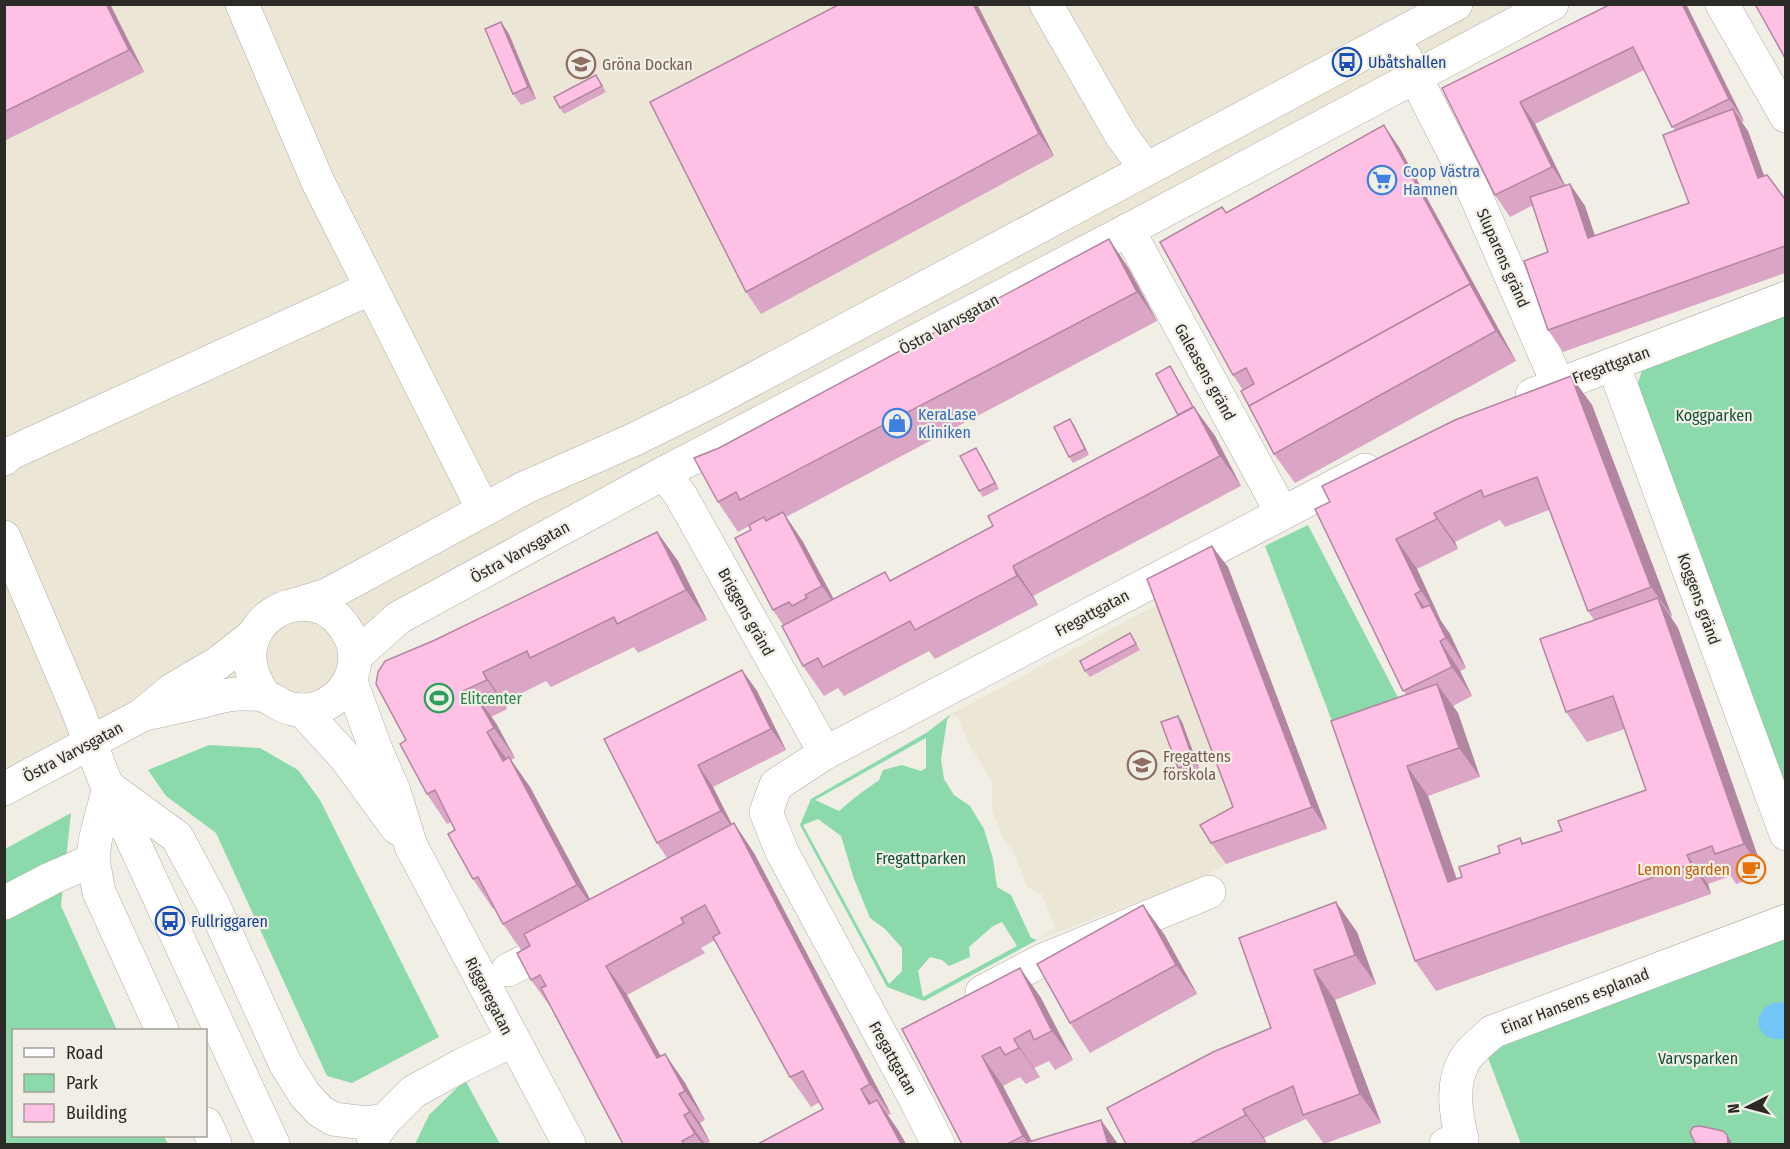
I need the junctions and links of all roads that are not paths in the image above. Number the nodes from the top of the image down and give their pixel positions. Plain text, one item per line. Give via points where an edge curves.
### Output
1 (242, 4) edge
2 (1046, 4) edge
3 (1456, 4) edge
4 (1552, 4) edge
5 (1722, 4) edge
6 (1394, 37) junction
7 (1416, 77) junction
8 (1785, 116) edge
9 (1146, 169) junction
10 (1128, 230) junction
11 (371, 288) junction
12 (1785, 298) edge
13 (1613, 364) junction
14 (1558, 384) junction
15 (1505, 406) edge
16 (1389, 457) edge
17 (4, 459) edge
18 (664, 473) junction
19 (483, 510) junction
20 (1282, 513) junction
21 (4, 537) edge
22 (294, 605) junction
23 (255, 634) junction
24 (353, 668) junction
25 (265, 696) junction
26 (302, 710) junction
27 (142, 715) junction
28 (90, 744) junction
29 (825, 753) junction
30 (108, 787) junction
31 (4, 789) edge
32 (1785, 834) edge
33 (411, 846) junction
34 (93, 860) junction
35 (1209, 892) dead end
36 (4, 903) edge
37 (1785, 921) edge
38 (593, 926) edge
39 (508, 970) dead end
40 (952, 1008) edge
41 (162, 1029) edge
42 (512, 1041) junction
43 (207, 1126) edge
44 (376, 1132) edge
45 (1458, 1143) edge
46 (215, 1144) edge
47 (273, 1144) edge
48 (568, 1144) edge
49 (938, 1144) edge

1 - 11 street via 318,182
2 - 9 street via 1121,135
3 - 6 street
4 - 7 street, Östra Varvsgatan
5 - 8 street
6 - 7 street, Sluparens gränd
6 - 9 street
7 - 10 street, Östra Varvsgatan
7 - 14 street, Sluparens gränd via 1475,194
9 - 19 street via 716,399
10 - 18 street, Östra Varvsgatan
10 - 20 street, Galeasens gränd
11 - 17 street
11 - 19 street
12 - 13 street, Fregattgatan
13 - 14 street, Fregattgatan
13 - 32 street, Koggens gränd
14 - 15 street, Fregattgatan
16 - 20 street, Fregattgatan
18 - 24 street, Östra Varvsgatan via 399,618
18 - 29 street, Briggens gränd via 681,496
19 - 22 street via 327,595
20 - 29 street, Fregattgatan
21 - 28 street
22 - 23 street via 264,620
22 - 24 street via 312,605 343,623 352,639
23 - 25 street via 249,650 250,666
23 - 27 street, Östra Varvsgatan
24 - 26 street via 344,690 333,700
24 - 33 street, Riggaregatan via 376,750
25 - 26 street via 279,705
25 - 27 street, Östra Varvsgatan via 235,694
26 - 33 street, Riggaregatan via 345,757
27 - 28 street, Östra Varvsgatan
28 - 30 street
28 - 31 street, Östra Varvsgatan
29 - 49 street, Fregattgatan via 776,784 766,812 764,839 782,852 897,1037
30 - 34 street
30 - 44 street via 177,837 213,904 285,1063 305,1095 333,1119 366,1123
30 - 47 street
33 - 42 street, Riggaregatan
34 - 36 street
34 - 41 street via 99,892
35 - 40 street via 1036,963
37 - 45 street, Einar Hansens esplanad via 1492,1032 1463,1062 1456,1084
38 - 39 street
42 - 44 street via 413,1092
42 - 48 street, Riggaregatan
43 - 46 street

